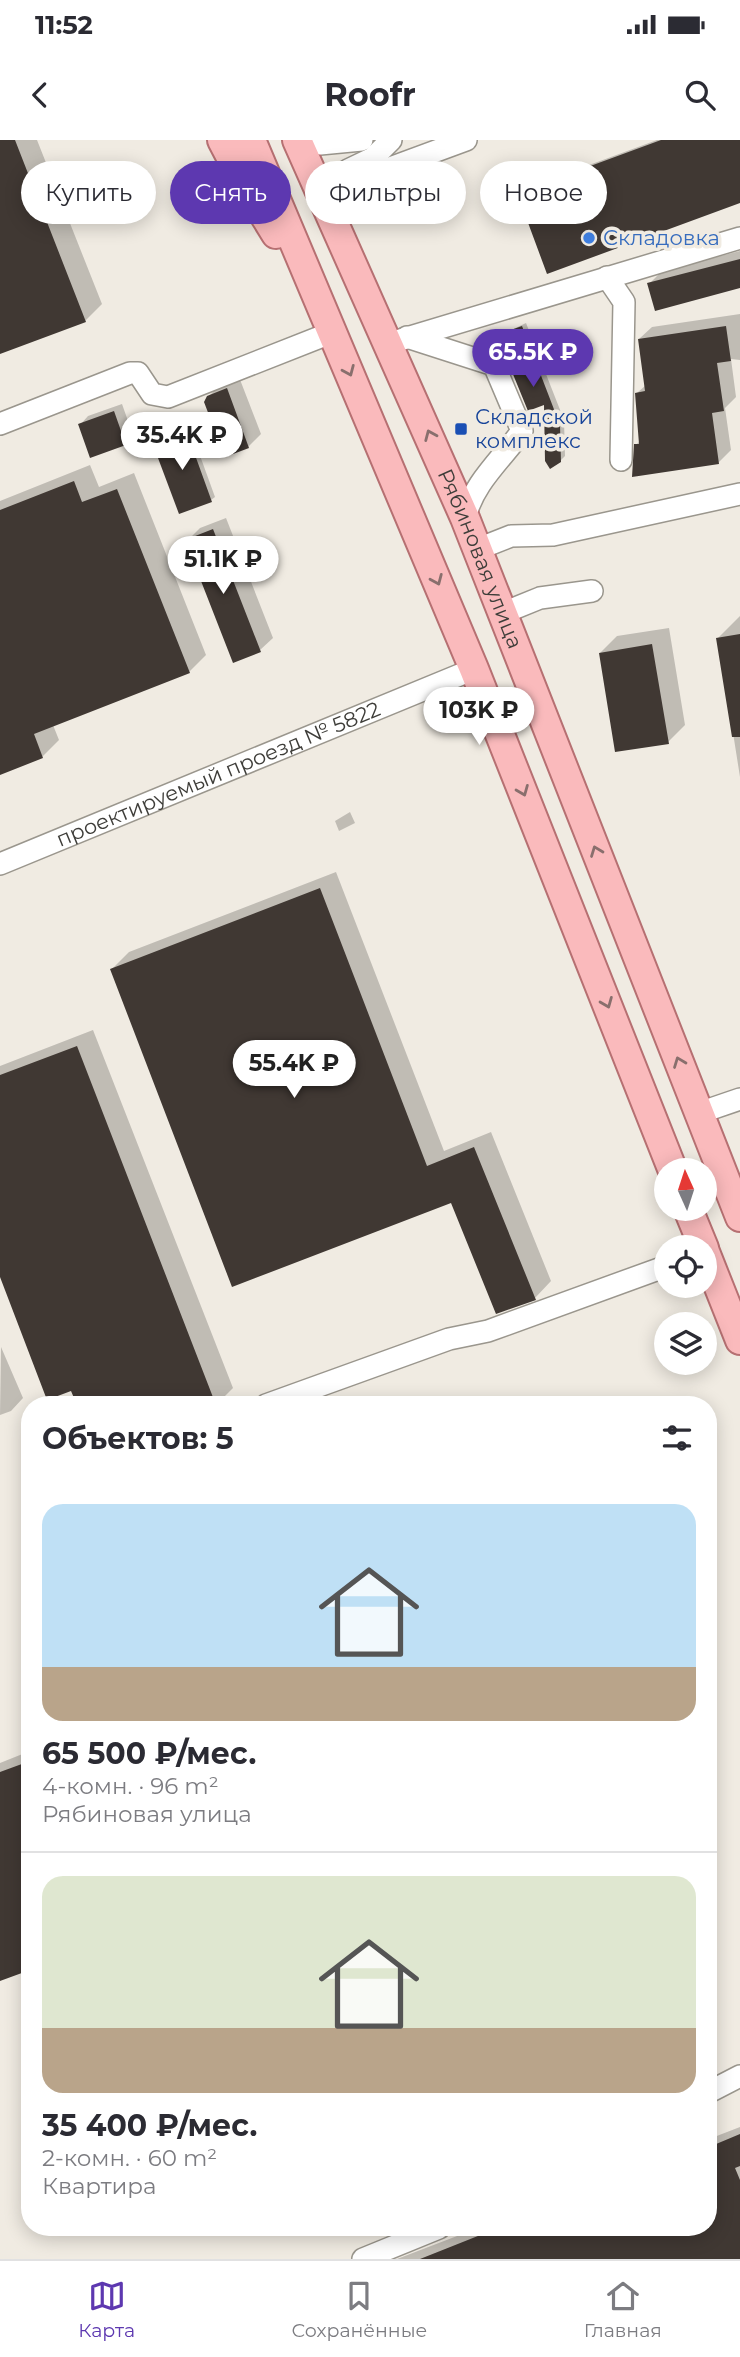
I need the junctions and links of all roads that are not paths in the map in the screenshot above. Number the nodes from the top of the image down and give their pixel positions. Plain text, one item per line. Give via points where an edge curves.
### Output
1 (222, 140) edge
2 (251, 140) edge
3 (362, 140) edge
4 (391, 140) edge
5 (467, 140) edge
6 (312, 141) edge
7 (321, 161) edge
8 (368, 161) edge
9 (401, 161) edge
10 (342, 224) edge
11 (740, 238) edge
12 (353, 264) junction
13 (607, 277) junction
14 (328, 320) junction
15 (398, 340) junction
16 (0, 424) edge
17 (621, 460) dead end
18 (740, 494) edge
19 (465, 518) junction
20 (478, 549) junction
21 (592, 591) dead end
22 (503, 613) junction
23 (474, 669) junction
24 (0, 864) edge
25 (740, 1098) edge
26 (699, 1113) junction
27 (668, 1158) edge
28 (740, 1217) edge
29 (654, 1271) edge
30 (717, 1282) edge
31 (740, 1340) edge
32 (291, 1396) edge
33 (740, 2076) edge
34 (717, 2088) edge
35 (419, 2236) edge
36 (363, 2259) edge

1 - 14 main road
2 - 14 main road
3 - 6 lane
4 - 8 lane
5 - 9 lane
6 - 7 main road
6 - 12 main road, Рябиновая улица
10 - 12 main road
11 - 13 lane
12 - 15 main road, Рябиновая улица
13 - 15 lane
13 - 17 lane via 624,302
14 - 16 lane via 167,397 152,394 138,373 130,373
14 -> 23 main road
19 -> 15 main road, Рябиновая улица
15 - 19 lane via 494,365 522,431 487,473
18 - 20 lane via 553,535 511,536
19 - 20 main road, Рябиновая улица
20 - 22 main road, Рябиновая улица
21 - 22 lane via 540,598
26 -> 22 main road, Рябиновая улица
23 - 24 lane, проектируемый проезд № 5822
23 -> 27 main road
25 - 26 lane
26 - 28 main road, Рябиновая улица
29 - 32 lane
30 - 31 main road
33 - 34 lane
35 - 36 lane

